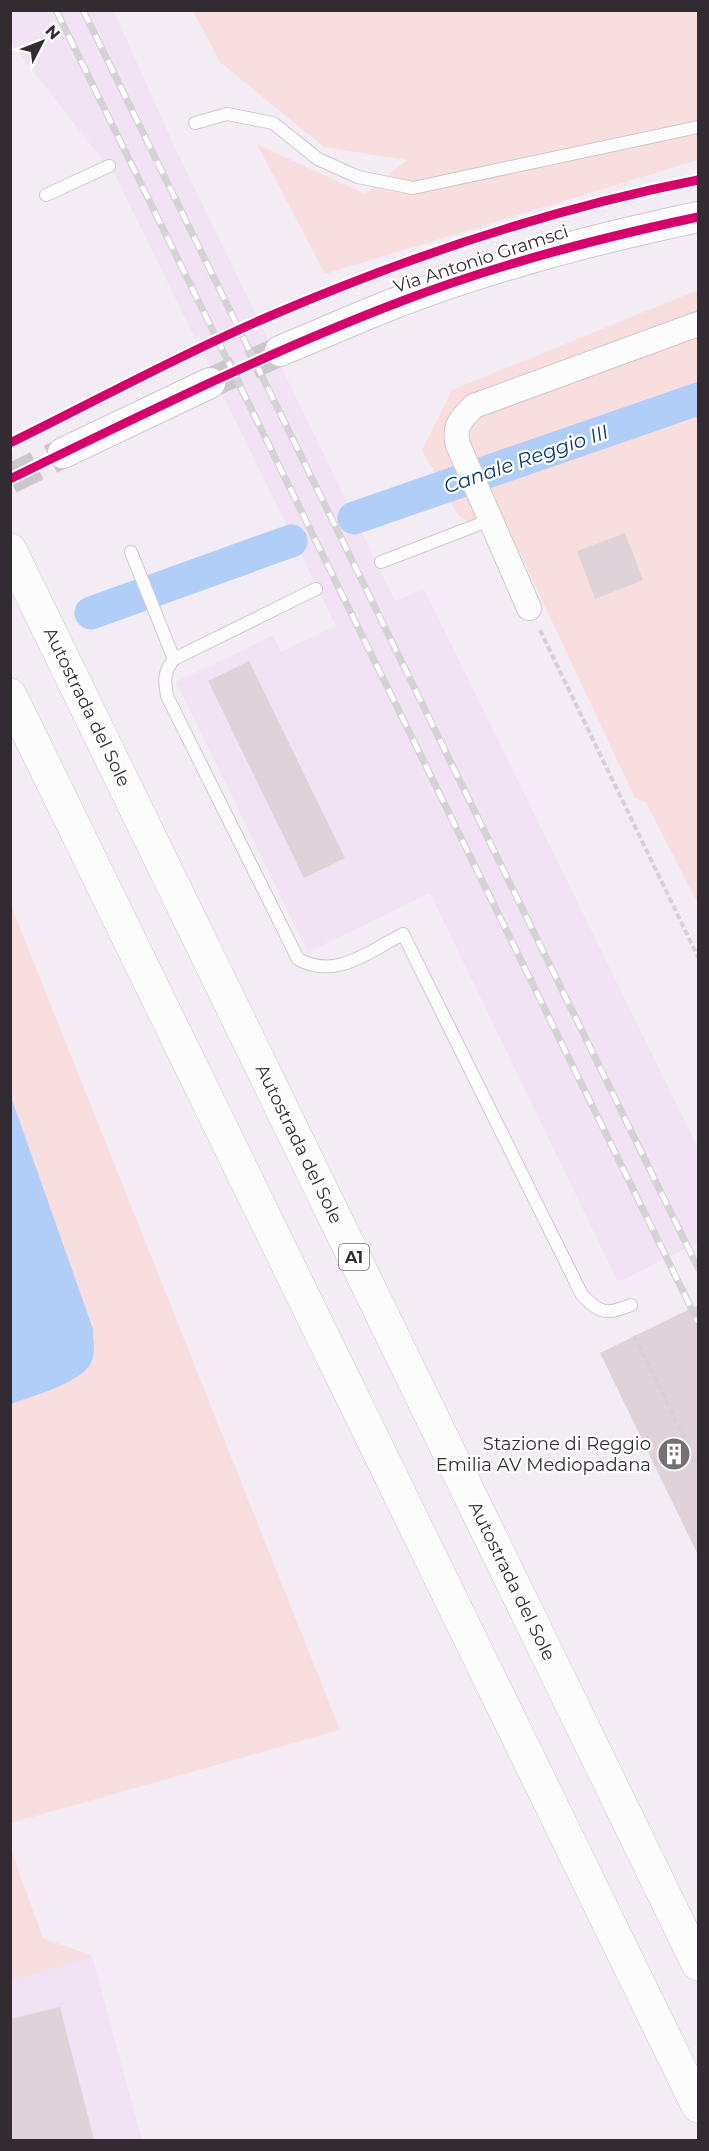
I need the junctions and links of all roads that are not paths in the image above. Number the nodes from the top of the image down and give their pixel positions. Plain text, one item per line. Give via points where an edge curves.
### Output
1 (195, 123) dead end
2 (699, 127) edge
3 (109, 166) dead end
4 (46, 195) dead end
5 (699, 217) edge
6 (699, 324) edge
7 (280, 351) tunnel mouth
8 (210, 383) tunnel mouth
9 (63, 453) tunnel mouth
10 (486, 512) junction
11 (10, 550) edge
12 (131, 552) dead end
13 (381, 562) dead end
14 (316, 589) dead end
15 (529, 608) road end
16 (174, 659) junction
17 (10, 695) edge
18 (631, 1305) dead end
19 (699, 1964) edge
20 (699, 2106) edge

1 - 2 lane via 227,114 273,123 318,159 358,177 413,188
3 - 4 lane
5 - 7 street, Via Antonio Gramsci via 564,249 470,278 404,300
6 - 10 street via 474,406 458,422 455,434
8 - 9 street
10 - 13 lane
10 - 15 street
11 - 19 highway, Autostrada del Sole / A1
12 - 16 lane
14 - 16 lane
16 - 18 lane via 164,678 167,696 298,959 327,969 403,934 582,1295 595,1308 612,1313
17 - 20 highway

